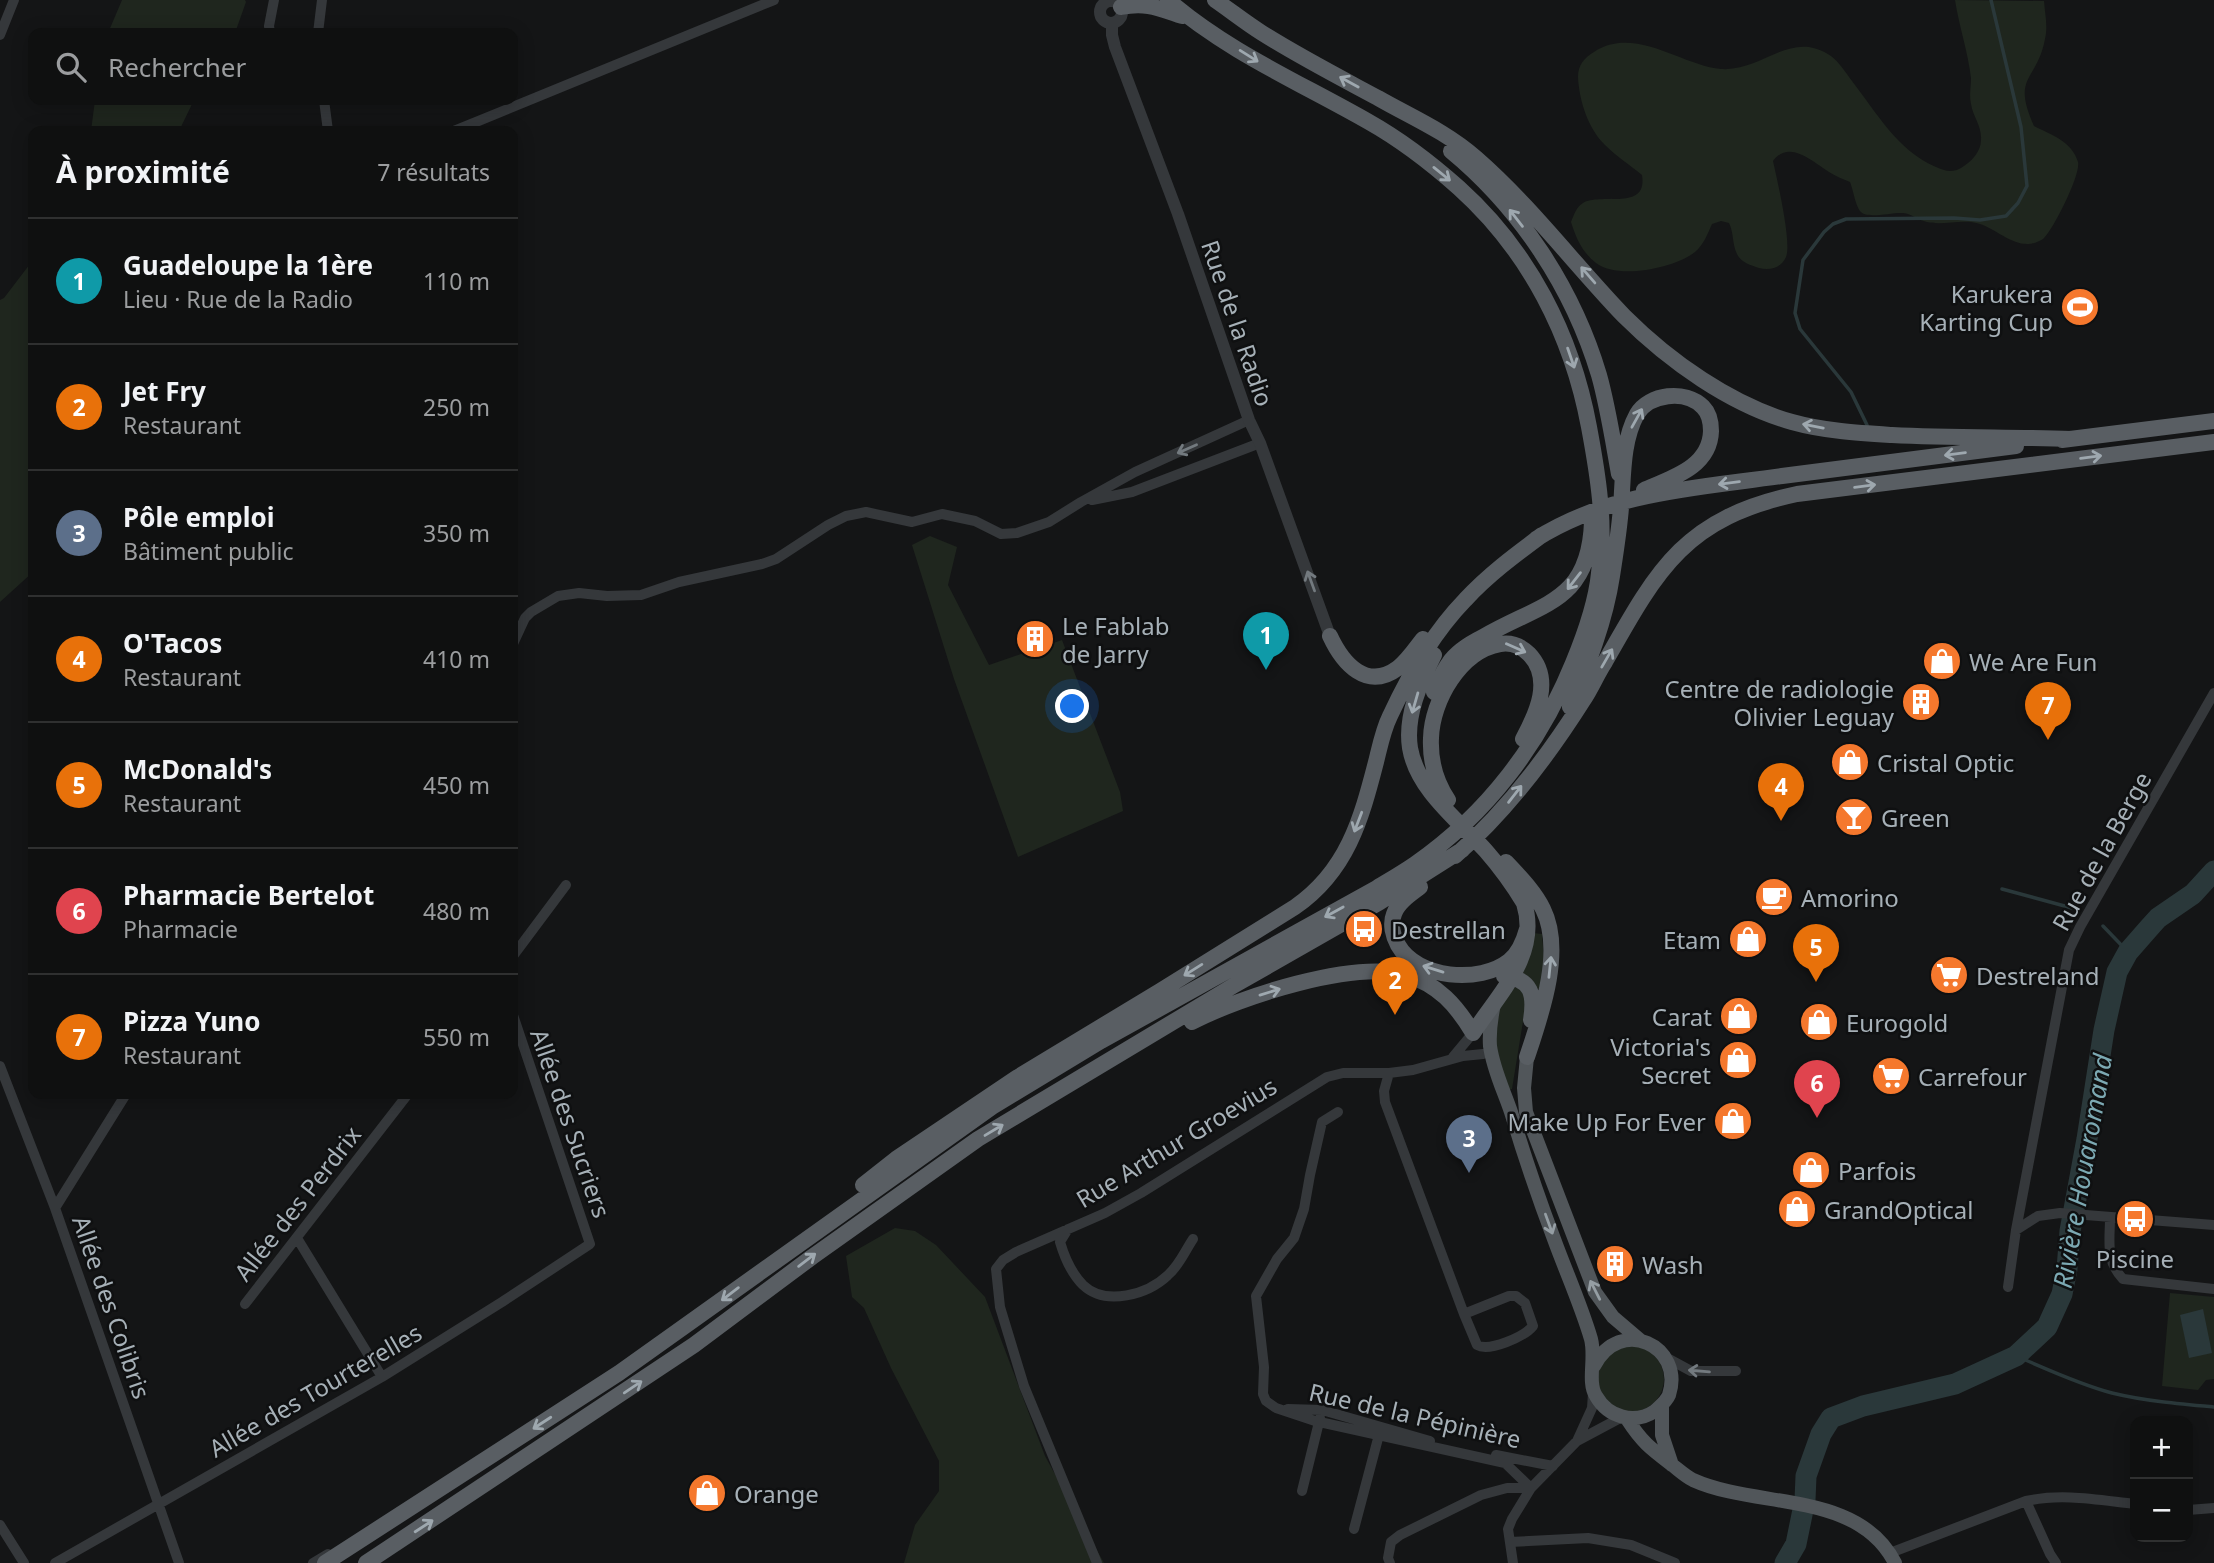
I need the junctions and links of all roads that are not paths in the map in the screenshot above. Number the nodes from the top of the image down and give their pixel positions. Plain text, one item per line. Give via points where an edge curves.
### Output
1 (15, 0) edge
2 (274, 0) edge
3 (322, 0) edge
4 (774, 0) edge
5 (1168, 0) edge
6 (1215, 0) edge
7 (1101, 2) edge
8 (750, 5) edge
9 (1121, 7) junction
10 (1191, 19) junction
11 (1112, 23) junction
12 (269, 28) edge
13 (319, 28) edge
14 (0, 35) edge
15 (518, 104) edge
16 (325, 105) edge
17 (515, 105) edge
18 (1409, 115) junction
19 (327, 126) edge
20 (466, 126) edge
21 (1249, 420) junction
22 (2214, 421) edge
23 (2071, 439) junction
24 (2214, 442) edge
25 (1260, 443) junction
26 (1621, 483) junction
27 (1081, 502) junction
28 (1607, 512) junction
29 (1542, 535) junction
30 (518, 633) edge
31 (1331, 636) joint
32 (2214, 693) edge
33 (1539, 764) junction
34 (1436, 798) junction
35 (1476, 811) junction
36 (1462, 850) junction
37 (566, 885) dead end
38 (1527, 929) junction
39 (518, 949) edge
40 (1465, 975) junction
41 (1512, 977) junction
42 (1496, 999) junction
43 (518, 1030) edge
44 (1473, 1033) junction
45 (1483, 1054) junction
46 (1527, 1057) junction
47 (1443, 1063) junction
48 (0, 1066) edge
49 (1389, 1073) junction
50 (1054, 1094) junction
51 (123, 1099) edge
52 (404, 1099) edge
53 (1338, 1112) dead end
54 (1526, 1160) junction
55 (55, 1208) junction
56 (2110, 1217) junction
57 (2214, 1225) edge
58 (1068, 1229) junction
59 (2016, 1230) junction
60 (297, 1238) junction
61 (1193, 1239) dead end
62 (590, 1244) joint
63 (785, 1254) junction
64 (2008, 1287) dead end
65 (2214, 1289) edge
66 (246, 1304) dead end
67 (1464, 1314) junction
68 (1640, 1340) junction
69 (1665, 1357) junction
70 (1594, 1366) junction
71 (1736, 1371) dead end
72 (382, 1377) junction
73 (1593, 1392) junction
74 (1662, 1406) junction
75 (1276, 1408) junction
76 (1322, 1410) junction
77 (1625, 1418) junction
78 (1319, 1422) junction
79 (1380, 1432) junction
80 (1577, 1441) junction
81 (1672, 1465) junction
82 (1553, 1466) junction
83 (1531, 1488) junction
84 (1302, 1491) dead end
85 (2026, 1501) junction
86 (158, 1503) junction
87 (2130, 1503) edge
88 (2214, 1508) edge
89 (2193, 1510) edge
90 (405, 1511) junction
91 (0, 1525) edge
92 (1354, 1529) dead end
93 (1510, 1542) junction
94 (1893, 1558) edge
95 (24, 1563) edge
96 (55, 1563) edge
97 (180, 1563) edge
98 (313, 1563) edge
99 (325, 1563) edge
100 (369, 1563) edge
101 (1097, 1563) edge
102 (1390, 1563) edge
103 (1513, 1563) edge
104 (1675, 1563) edge
105 (2056, 1563) edge

1 - 14 street
2 - 12 street
3 - 13 street
4 - 8 street
5 - 10 highway
18 -> 6 highway via 1262,33
7 - 9 street, Rue de la Radio via 1112,1
7 - 11 street, Rue de la Radio via 1101,17
8 - 15 street
9 - 10 highway via 1149,5
9 - 11 street via 1120,17
10 -> 28 highway via 1276,73 1400,141 1489,217 1526,266 1559,326 1580,386 1595,488
11 - 21 street, Rue de la Radio via 1115,47
16 - 19 street
17 - 20 street
23 -> 18 highway via 1837,431 1753,408 1717,389 1654,342 1476,158 1441,131
26 -> 18 highway via 1598,372 1555,275 1500,198
21 - 25 street, Rue de la Radio
21 -> 27 street
22 - 23 highway
23 -> 28 highway via 1696,488
33 -> 24 highway via 1585,698 1658,574 1686,545 1723,518 1797,494
25 - 27 street via 1132,492
31 -> 25 street, Rue de la Radio
26 - 28 highway
26 -> 28 highway via 1632,424 1648,402 1669,396 1703,407 1711,422 1707,452 1696,464
27 - 30 street via 1049,522 1001,534 975,521 943,514 912,522 866,512 846,516 762,564 641,595 558,596 531,612
28 - 29 highway via 1574,517
28 - 33 highway via 1609,599 1588,666
28 -> 34 highway via 1585,564 1565,592 1543,608 1476,640 1449,663 1430,702 1422,742 1426,775
28 - 35 highway via 1592,612 1567,677 1524,756
29 - 31 highway via 1475,582 1390,673 1358,673 1341,656
29 -> 34 highway via 1480,591 1438,646 1421,682 1410,721 1409,746
29 -> 63 highway via 1464,600 1412,673 1385,728 1355,831 1333,872 1319,887 1295,907 929,1136 857,1190
32 - 59 street, Rue de la Berge via 2069,950
36 -> 33 highway
34 - 38 highway via 1514,887 1524,903
46 -> 35 highway via 1550,970 1551,945 1544,911 1531,890 1452,806 1440,787 1431,747 1432,724 1455,676 1475,654 1509,643 1536,664 1541,680 1539,706
35 -> 63 highway via 1415,864 1375,889 992,1107
40 -> 36 highway via 1433,971 1408,958 1394,936 1392,921 1395,910
36 - 50 highway
37 - 39 street
38 - 40 highway via 1510,960 1491,971
38 - 41 highway via 1526,947
40 - 41 highway
41 - 42 highway
41 - 46 highway via 1527,985 1533,999
42 - 44 highway
42 - 54 main road via 1491,1053
43 - 62 street, Allée des Sucriers
44 - 45 main road
44 - 47 street
50 -> 44 highway via 1232,1003 1348,974 1389,972 1430,985 1459,1010
45 - 47 street, Rue Arthur Groevius
45 - 54 main road
68 -> 46 main road via 1608,1311 1589,1278 1526,1112
47 - 49 street, Rue Arthur Groevius
48 - 55 street, Allée des Colibris
49 - 58 street, Rue Arthur Groevius via 1327,1077 1141,1193
49 - 67 street via 1385,1102
100 -> 50 highway via 694,1346 929,1172
51 - 55 street
52 - 60 street, Allée des Perdrix
53 - 75 street via 1322,1122 1294,1238 1276,1259 1256,1296 1263,1394
54 -> 70 main road via 1586,1323
55 - 86 street, Allée des Colibris
56 - 57 street
56 - 59 street via 2038,1216
56 - 65 street via 2109,1259 2123,1279
58 - 61 street via 1060,1242 1067,1265 1085,1287 1105,1296 1135,1295 1160,1282
58 - 101 street, Rue Arthur Groevius via 1008,1256 995,1274 1024,1386
59 - 64 street, Rue de la Berge
60 - 66 street, Allée des Perdrix
60 - 72 street
62 - 72 street, Allée des Tourterelles
63 -> 90 highway via 619,1373
67 - 67 street via 1477,1345 1486,1348 1526,1333 1532,1326 1525,1303 1516,1296
68 - 69 main road
68 - 70 main road via 1616,1342
71 -> 69 street via 1691,1371
69 - 74 main road via 1671,1381
70 - 73 main road
72 - 86 street, Allée des Tourterelles
73 - 77 main road via 1603,1406
73 - 80 street, Rue de la Pépinière via 1592,1408
74 - 77 main road via 1649,1414
74 - 81 main road via 1662,1435
75 - 76 street, Rue de la Pépinière
75 - 78 street, Rue de la Pépinière
76 - 78 street
76 - 79 street, Rue de la Pépinière
77 - 80 street, Rue de la Pépinière
77 - 81 main road via 1647,1447
78 - 79 street, Rue de la Pépinière
78 - 84 street
79 - 82 street, Rue de la Pépinière
79 - 83 street, Rue de la Pépinière via 1505,1463
79 - 92 street
80 - 82 street, Rue de la Pépinière
81 - 94 main road via 1695,1481 1823,1510 1857,1523
82 - 83 street, Rue de la Pépinière
83 - 93 street via 1508,1529
83 - 102 street via 1481,1495 1399,1535 1388,1550
85 - 87 street via 2062,1496
85 - 94 street
85 - 105 street
86 - 96 street, Allée des Tourterelles
86 - 97 street, Allée des Colibris
88 - 89 street
90 - 98 street
90 - 99 highway
91 - 95 street
93 - 103 street
93 - 104 street via 1588,1538 1631,1545

